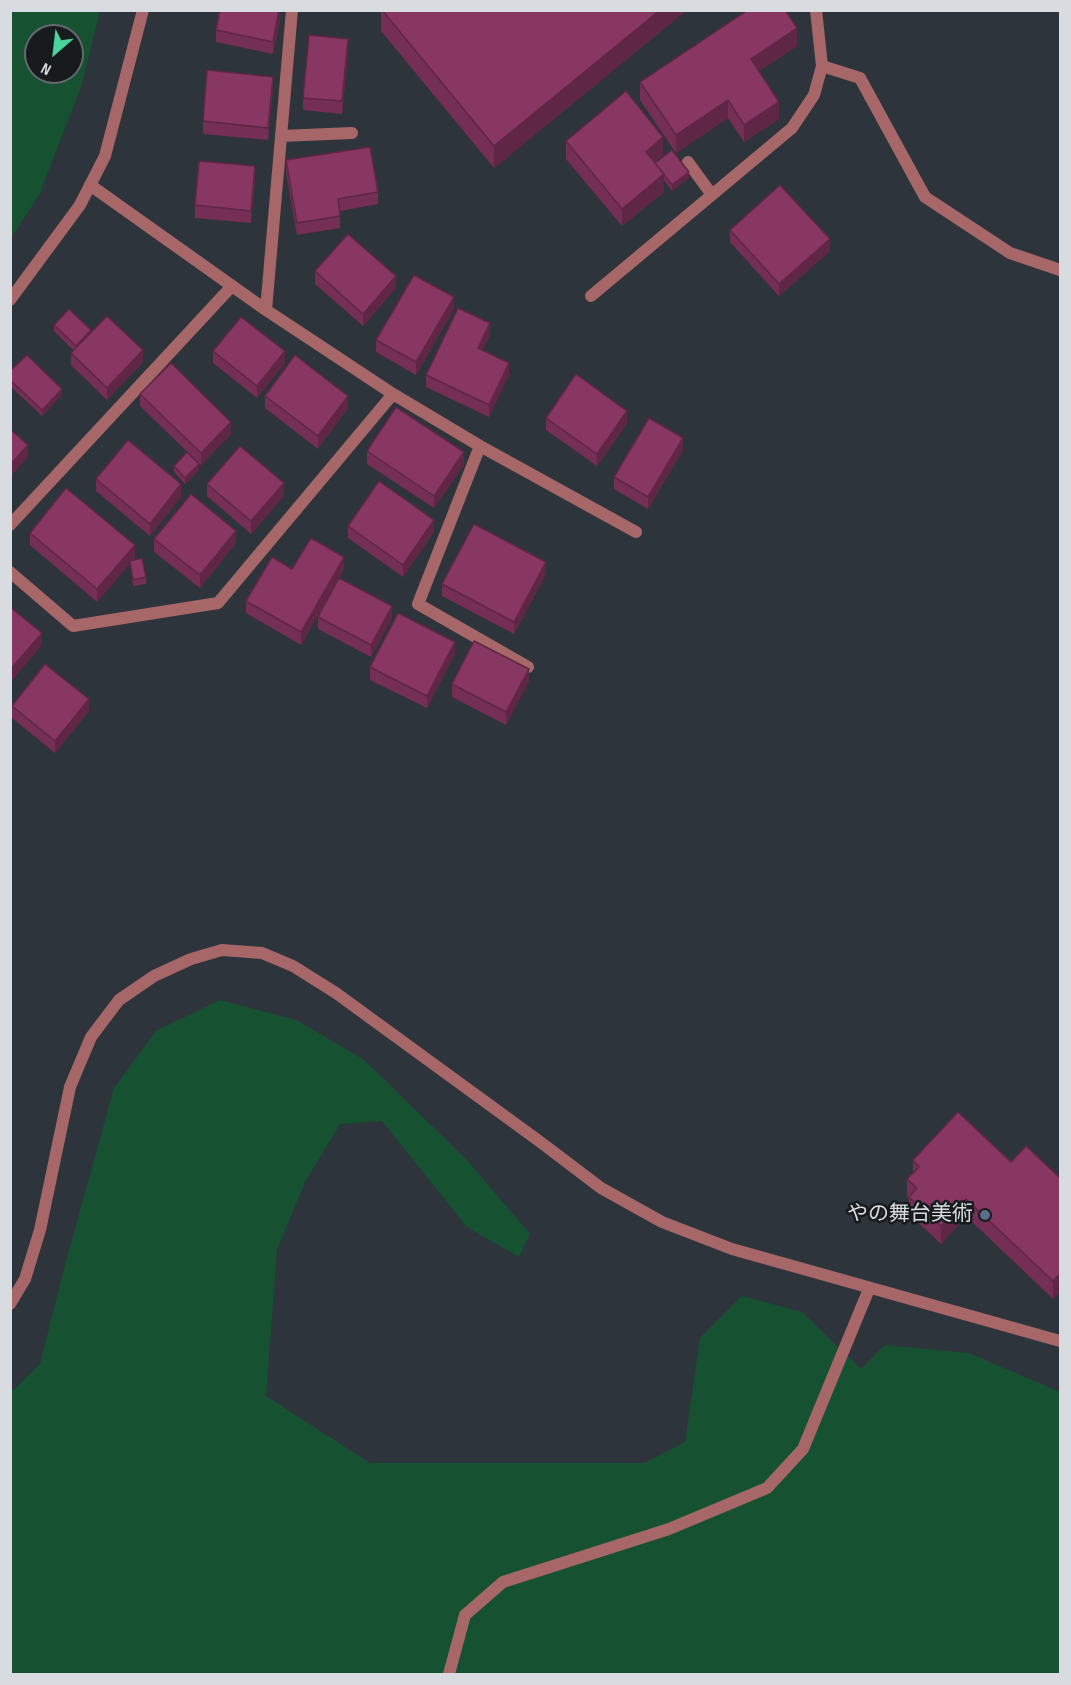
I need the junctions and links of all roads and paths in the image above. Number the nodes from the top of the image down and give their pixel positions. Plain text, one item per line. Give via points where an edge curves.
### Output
1 (143, 10) edge
2 (292, 10) edge
3 (816, 10) edge
4 (822, 66) junction
5 (352, 133) dead end
6 (281, 136) junction
7 (688, 162) dead end
8 (90, 185) junction
9 (712, 195) junction
10 (1060, 270) edge
11 (232, 286) junction
12 (591, 296) dead end
13 (10, 300) edge
14 (266, 310) junction
15 (393, 394) junction
16 (480, 446) junction
17 (10, 525) edge
18 (636, 532) dead end
19 (10, 572) edge
20 (528, 667) edge
21 (869, 1289) junction
22 (10, 1304) edge
23 (1060, 1341) edge
24 (448, 1674) edge

1 - 8 street via 105,156
2 - 6 street
3 - 4 street
4 - 9 street via 814,95 792,128
4 - 10 street via 860,78 925,197 1010,253
5 - 6 street
6 - 14 street
7 - 9 street
8 - 11 street
8 - 13 street via 80,206
9 - 12 street
11 - 14 street
11 - 17 street
14 - 15 street
15 - 16 street
15 - 19 street via 218,603 73,626
16 - 18 street
16 - 20 street via 418,604
21 - 22 street via 732,1249 662,1222 601,1188 336,993 293,966 262,953 222,950 154,976 119,1000 91,1036 70,1087 40,1230 25,1279
21 - 23 street
21 - 24 street via 803,1449 767,1488 669,1529 502,1582 465,1615

